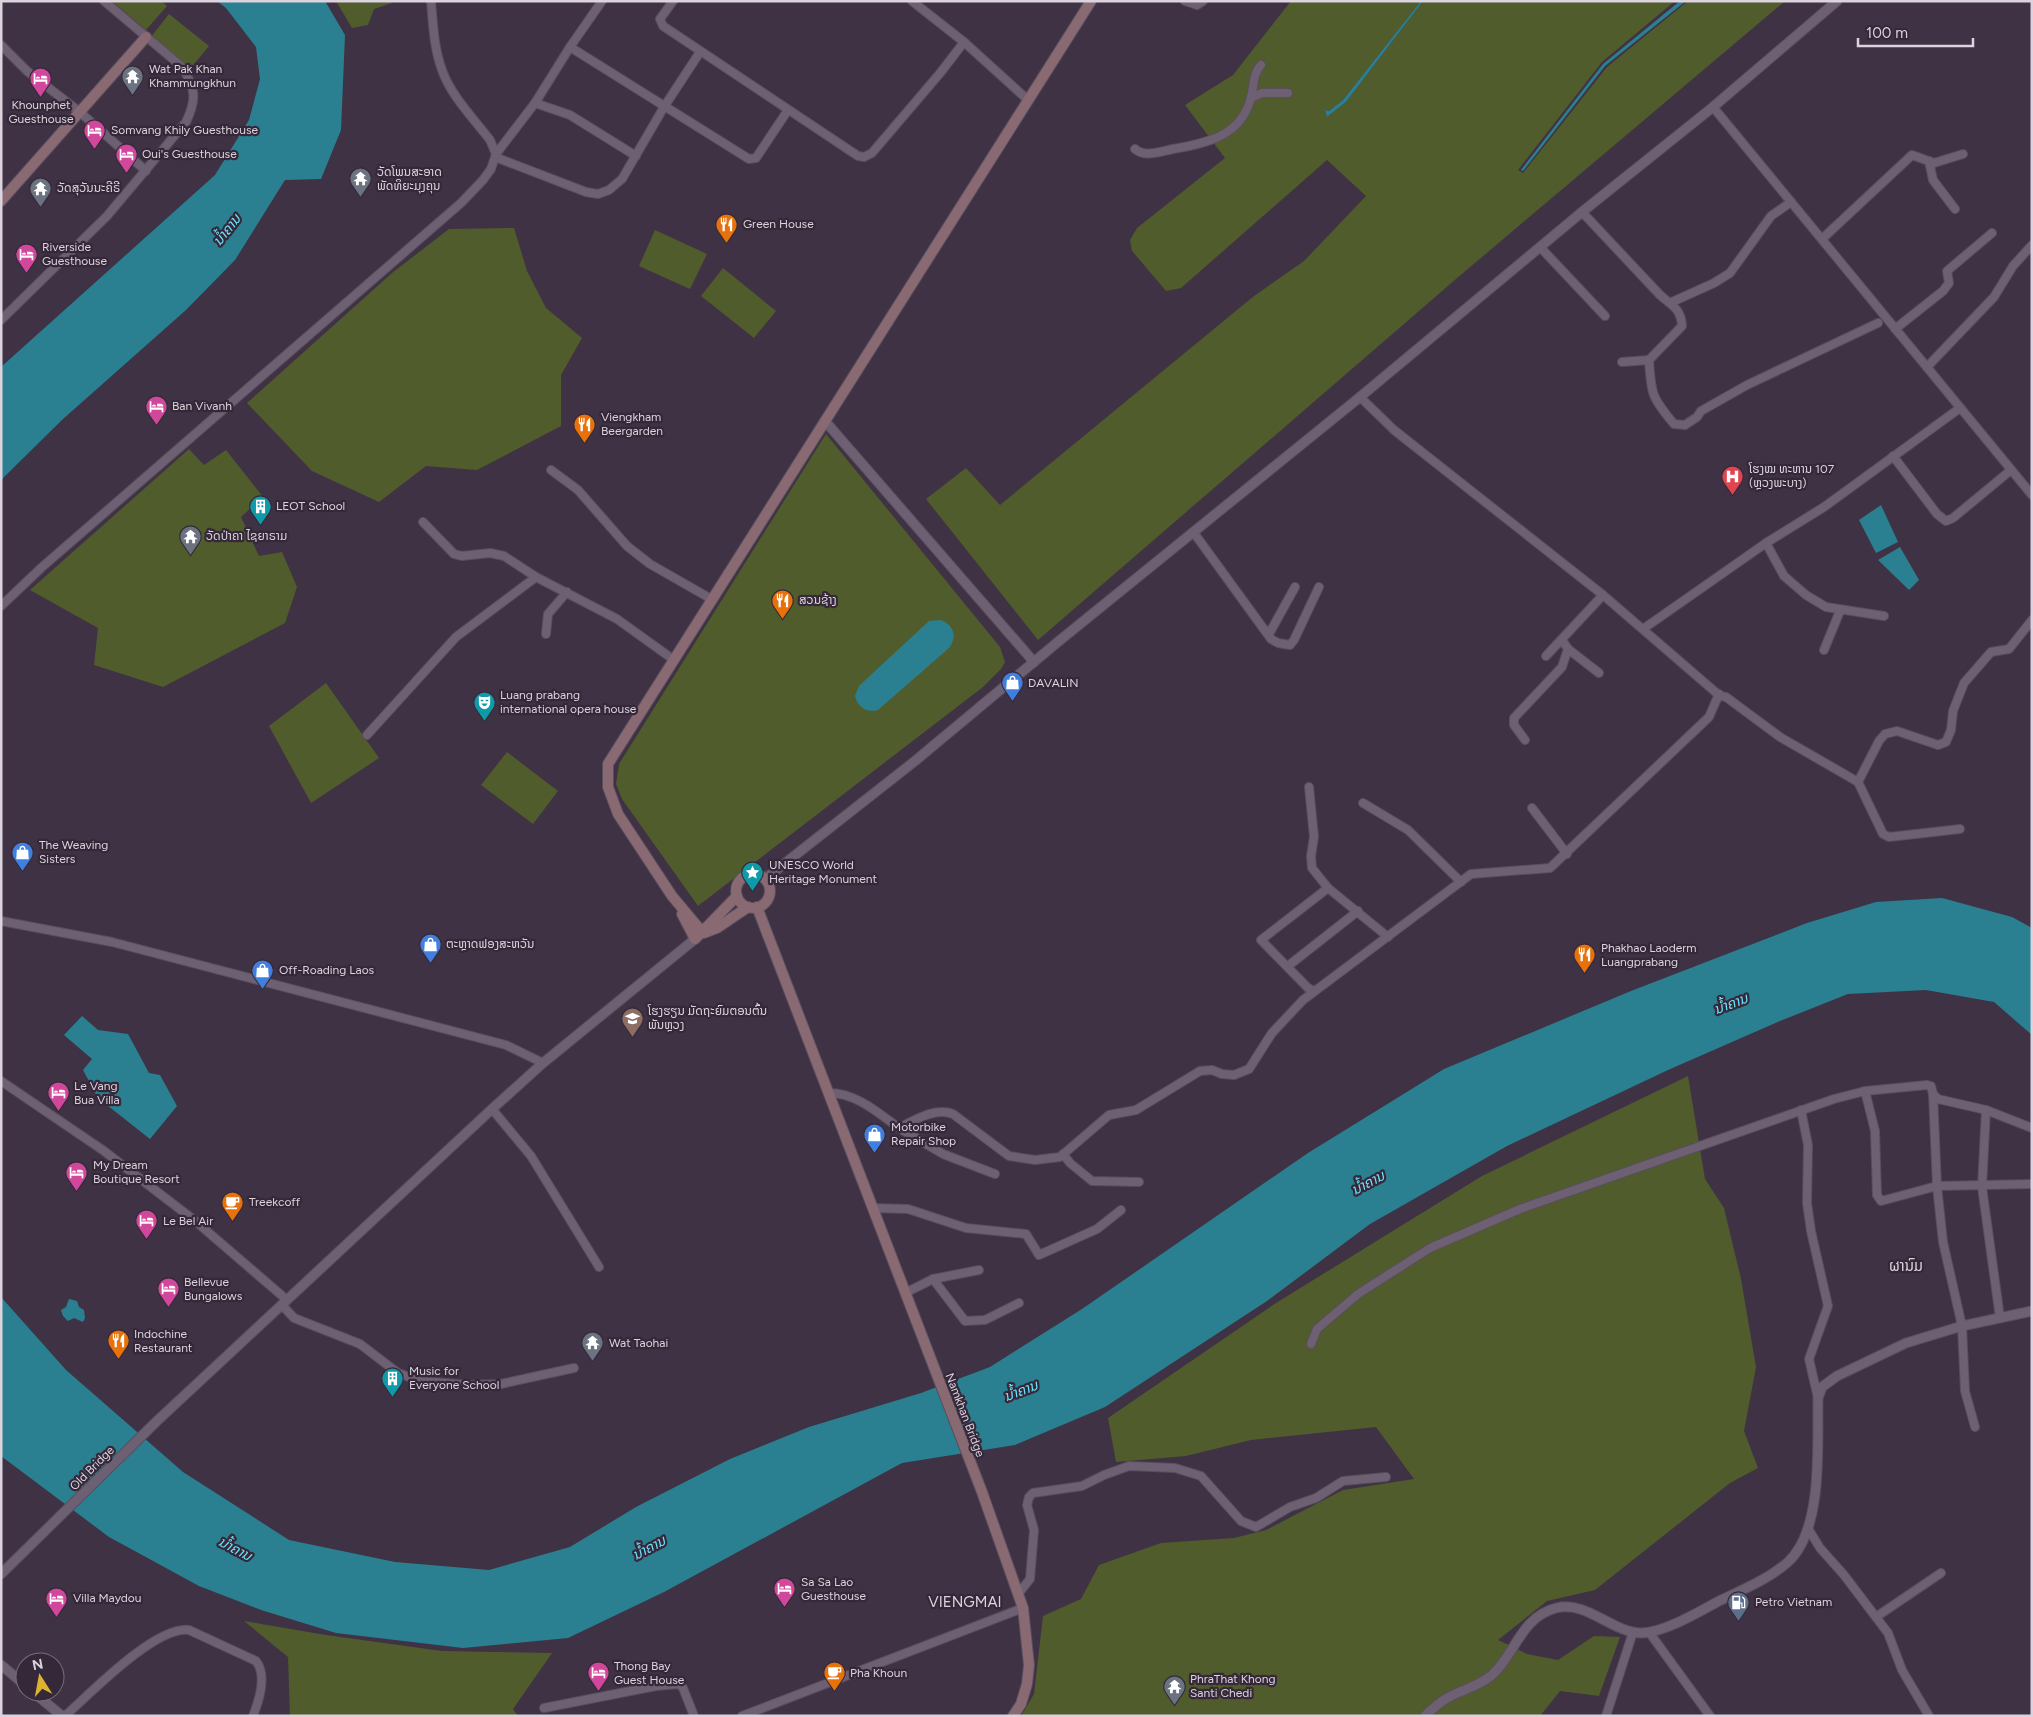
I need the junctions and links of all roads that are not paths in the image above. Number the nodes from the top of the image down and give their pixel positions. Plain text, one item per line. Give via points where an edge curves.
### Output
1 (104, 1) edge
2 (431, 1) edge
3 (602, 1) edge
4 (673, 1) edge
5 (912, 1) edge
6 (1091, 1) edge
7 (1185, 1) edge
8 (1203, 1) edge
9 (1837, 1) edge
10 (146, 37) junction
11 (964, 42) junction
12 (1, 44) edge
13 (570, 47) junction
14 (700, 52) junction
15 (1261, 64) dead end
16 (1288, 93) dead end
17 (1251, 98) junction
18 (1028, 100) junction
19 (535, 103) junction
20 (664, 106) junction
21 (1713, 107) junction
22 (788, 110) junction
23 (81, 113) junction
24 (1135, 149) dead end
25 (1963, 154) dead end
26 (496, 155) junction
27 (636, 156) junction
28 (1929, 161) junction
29 (146, 171) junction
30 (1, 201) edge
31 (1791, 202) junction
32 (1955, 210) dead end
33 (1582, 212) junction
34 (1992, 232) dead end
35 (1822, 239) junction
36 (2032, 245) edge
37 (1540, 247) junction
38 (1672, 302) junction
39 (1605, 316) dead end
40 (1, 320) edge
41 (1878, 323) dead end
42 (1895, 329) junction
43 (1649, 360) junction
44 (1622, 362) dead end
45 (1927, 367) junction
46 (1360, 397) junction
47 (1960, 408) junction
48 (825, 421) junction
49 (1893, 456) junction
50 (551, 470) dead end
51 (2011, 470) junction
52 (2032, 495) edge
53 (423, 522) dead end
54 (1194, 533) junction
55 (1766, 543) junction
56 (536, 577) junction
57 (1295, 587) dead end
58 (1319, 587) dead end
59 (567, 592) junction
60 (1603, 595) junction
61 (713, 600) junction
62 (1, 606) edge
63 (1840, 611) junction
64 (1884, 616) dead end
65 (2032, 620) edge
66 (1643, 629) junction
67 (546, 634) dead end
68 (1269, 634) junction
69 (1562, 640) junction
70 (1568, 649) junction
71 (1824, 650) dead end
72 (1546, 656) dead end
73 (674, 660) junction
74 (1034, 662) junction
75 (1599, 673) dead end
76 (1719, 694) junction
77 (367, 735) dead end
78 (1525, 740) dead end
79 (1858, 782) junction
80 (1309, 787) dead end
81 (1363, 802) dead end
82 (1532, 808) dead end
83 (1960, 829) dead end
84 (1567, 854) dead end
85 (765, 879) junction
86 (1461, 882) junction
87 (1328, 888) junction
88 (737, 896) junction
89 (753, 907) junction
90 (1358, 911) junction
91 (1, 921) edge
92 (699, 936) junction
93 (1388, 937) junction
94 (1288, 966) junction
95 (1314, 991) junction
96 (543, 1063) junction
97 (1, 1080) edge
98 (1865, 1091) junction
99 (829, 1093) junction
100 (1933, 1094) junction
101 (492, 1109) junction
102 (1801, 1110) junction
103 (1986, 1110) junction
104 (898, 1128) junction
105 (2032, 1128) edge
106 (1063, 1154) junction
107 (995, 1174) dead end
108 (1139, 1182) dead end
109 (2032, 1184) edge
110 (1937, 1186) junction
111 (1982, 1187) junction
112 (872, 1208) junction
113 (1121, 1210) dead end
114 (599, 1267) dead end
115 (978, 1270) dead end
116 (933, 1279) junction
117 (904, 1293) junction
118 (284, 1302) junction
119 (1019, 1302) dead end
120 (2032, 1311) edge
121 (2000, 1318) junction
122 (1962, 1326) junction
123 (1311, 1344) dead end
124 (574, 1368) dead end
125 (1818, 1398) junction
126 (1975, 1427) dead end
127 (1386, 1477) dead end
128 (1809, 1530) junction
129 (1941, 1573) dead end
130 (1, 1574) edge
131 (1018, 1594) junction
132 (1023, 1608) junction
133 (1876, 1616) junction
134 (1633, 1632) junction
135 (1650, 1632) junction
136 (1, 1665) edge
137 (15, 1677) edge
138 (46, 1702) edge
139 (544, 1708) dead end
140 (63, 1716) edge
141 (253, 1716) edge
142 (694, 1716) edge
143 (742, 1716) edge
144 (1013, 1716) edge
145 (1425, 1716) edge
146 (1606, 1716) edge
147 (1710, 1716) edge
148 (1929, 1716) edge

1 - 10 street
2 - 26 street via 441,70 451,89 493,144
3 - 13 street
4 - 14 street via 660,22
5 - 11 street
6 - 18 main road
7 - 8 street via 1197,5
9 - 21 street
10 - 23 main road
10 - 29 street via 181,66 194,93 186,122
11 - 18 street
11 - 22 street via 868,156 850,152
12 - 23 street via 26,71
13 - 19 street
13 - 20 street
14 - 20 street
14 - 22 street
15 - 17 street via 1256,70
16 - 17 street
17 - 24 street via 1246,113 1225,135 1199,144 1150,153 1139,153
18 - 48 main road
19 - 26 street
19 - 27 street via 570,115
20 - 22 street via 752,159 756,158
20 - 27 street
21 - 31 street
21 - 33 street
23 - 29 street
23 - 30 main road
25 - 28 street via 1940,162
26 - 27 street via 598,194 622,179
26 - 62 street via 483,180 461,203 248,386
28 - 32 street via 1934,180
28 - 35 street via 1916,155 1909,157
29 - 40 street via 107,216
31 - 35 street
31 - 38 street via 1770,216 1730,272 1714,284
33 - 37 street
33 - 38 street via 1660,295
34 - 42 street via 1947,271 1949,283 1943,291
35 - 42 street
36 - 45 street via 2013,266 1994,297
37 - 39 street
37 - 46 street
38 - 43 street via 1682,318 1682,326
41 - 43 street via 1748,386 1701,411 1685,425 1674,424 1659,407 1651,390
42 - 45 street
43 - 44 street
45 - 47 street
46 - 54 street
46 - 60 street via 1394,430
47 - 49 street
47 - 51 street
48 - 61 main road
48 - 74 street
49 - 51 street via 1937,514 1946,521
49 - 55 street via 1792,529
50 - 61 street via 578,490 627,546 650,564
51 - 52 street
53 - 56 street via 454,554 504,556
54 - 68 street
54 - 74 street
55 - 63 street via 1784,576 1806,595
55 - 66 street
56 - 59 street
56 - 77 street via 456,637
57 - 68 street
58 - 68 street via 1290,645 1273,641
59 - 67 street via 548,614
59 - 73 street via 617,619
60 - 66 street
60 - 69 street
61 - 73 main road
63 - 64 street
63 - 71 street
65 - 79 street via 2009,649 1991,652 1964,682 1946,742 1938,745 1896,730 1885,734
66 - 76 street
69 - 70 street
69 - 72 street
70 - 75 street
70 - 78 street via 1562,667 1514,718 1514,725
73 - 92 main road via 608,764 607,776 611,802
74 - 85 street
76 - 79 street via 1780,737
76 - 86 street via 1708,717 1550,868 1471,874
79 - 83 street via 1883,834 1889,837
80 - 87 street via 1314,829 1310,856 1312,868
81 - 86 street via 1408,830
82 - 84 street
85 - 88 main road via 756,874 743,878 737,886
85 - 89 main road via 770,894 766,902
86 - 93 street
87 - 90 street
87 - 94 street via 1262,938 1262,942
88 - 89 main road via 740,902
88 - 92 main road
89 - 92 main road
89 - 99 main road, Namkhan Bridge
90 - 93 street
90 - 94 street
91 - 96 street via 112,942 506,1045
92 - 96 street, Old Bridge
93 - 95 street
94 - 95 street
95 - 106 street via 1272,1032 1249,1068 1234,1075 1200,1071 1136,1110 1109,1115
96 - 101 street, Old Bridge
97 - 118 street via 104,1150 194,1220
98 - 100 street via 1927,1085
98 - 102 street
98 - 110 street via 1875,1131 1878,1198 1881,1201
99 - 104 street via 844,1093
99 - 112 main road, Namkhan Bridge
100 - 103 street via 1938,1099
100 - 110 street
101 - 114 street via 531,1156
101 - 118 street, Old Bridge
102 - 123 street via 1520,1209 1430,1248 1358,1294 1317,1329
102 - 125 street via 1808,1145 1807,1203 1828,1306 1809,1359
103 - 105 street
103 - 111 street
104 - 106 street via 945,1111 1009,1156 1035,1160
104 - 107 street via 943,1154
106 - 108 street via 1092,1181
109 - 111 street
110 - 111 street
110 - 122 street via 1943,1242
111 - 121 street
112 - 113 street via 908,1209 966,1228 1026,1234 1039,1255 1097,1229
112 - 117 main road, Namkhan Bridge
115 - 116 street
116 - 117 street
116 - 119 street via 965,1321 985,1320
117 - 131 main road, Namkhan Bridge
118 - 124 street via 294,1318 360,1344 398,1373 420,1381 501,1384
118 - 130 street, Old Bridge
120 - 121 street
121 - 122 street
122 - 125 street via 1906,1343 1853,1368 1827,1382
122 - 126 street via 1965,1391
125 - 128 street via 1814,1499
127 - 131 street via 1343,1481 1256,1527 1241,1521 1201,1476 1175,1468 1129,1466 1082,1486 1034,1493 1029,1496 1027,1505 1034,1530 1030,1578
128 - 133 street
128 - 135 street via 1797,1553 1776,1571 1708,1607
129 - 133 street
131 - 132 main road, Namkhan Bridge
132 - 143 street
132 - 144 main road, Namkhan Bridge via 1029,1665 1021,1704
133 - 148 street via 1888,1632 1902,1670
134 - 135 street
134 - 145 street via 1573,1607 1541,1614 1527,1626 1494,1673 1483,1682 1450,1697
134 - 146 street
135 - 147 street
136 - 137 street
138 - 140 street
139 - 142 street via 679,1684
140 - 141 street via 149,1643 180,1629 252,1658 258,1664 259,1697

